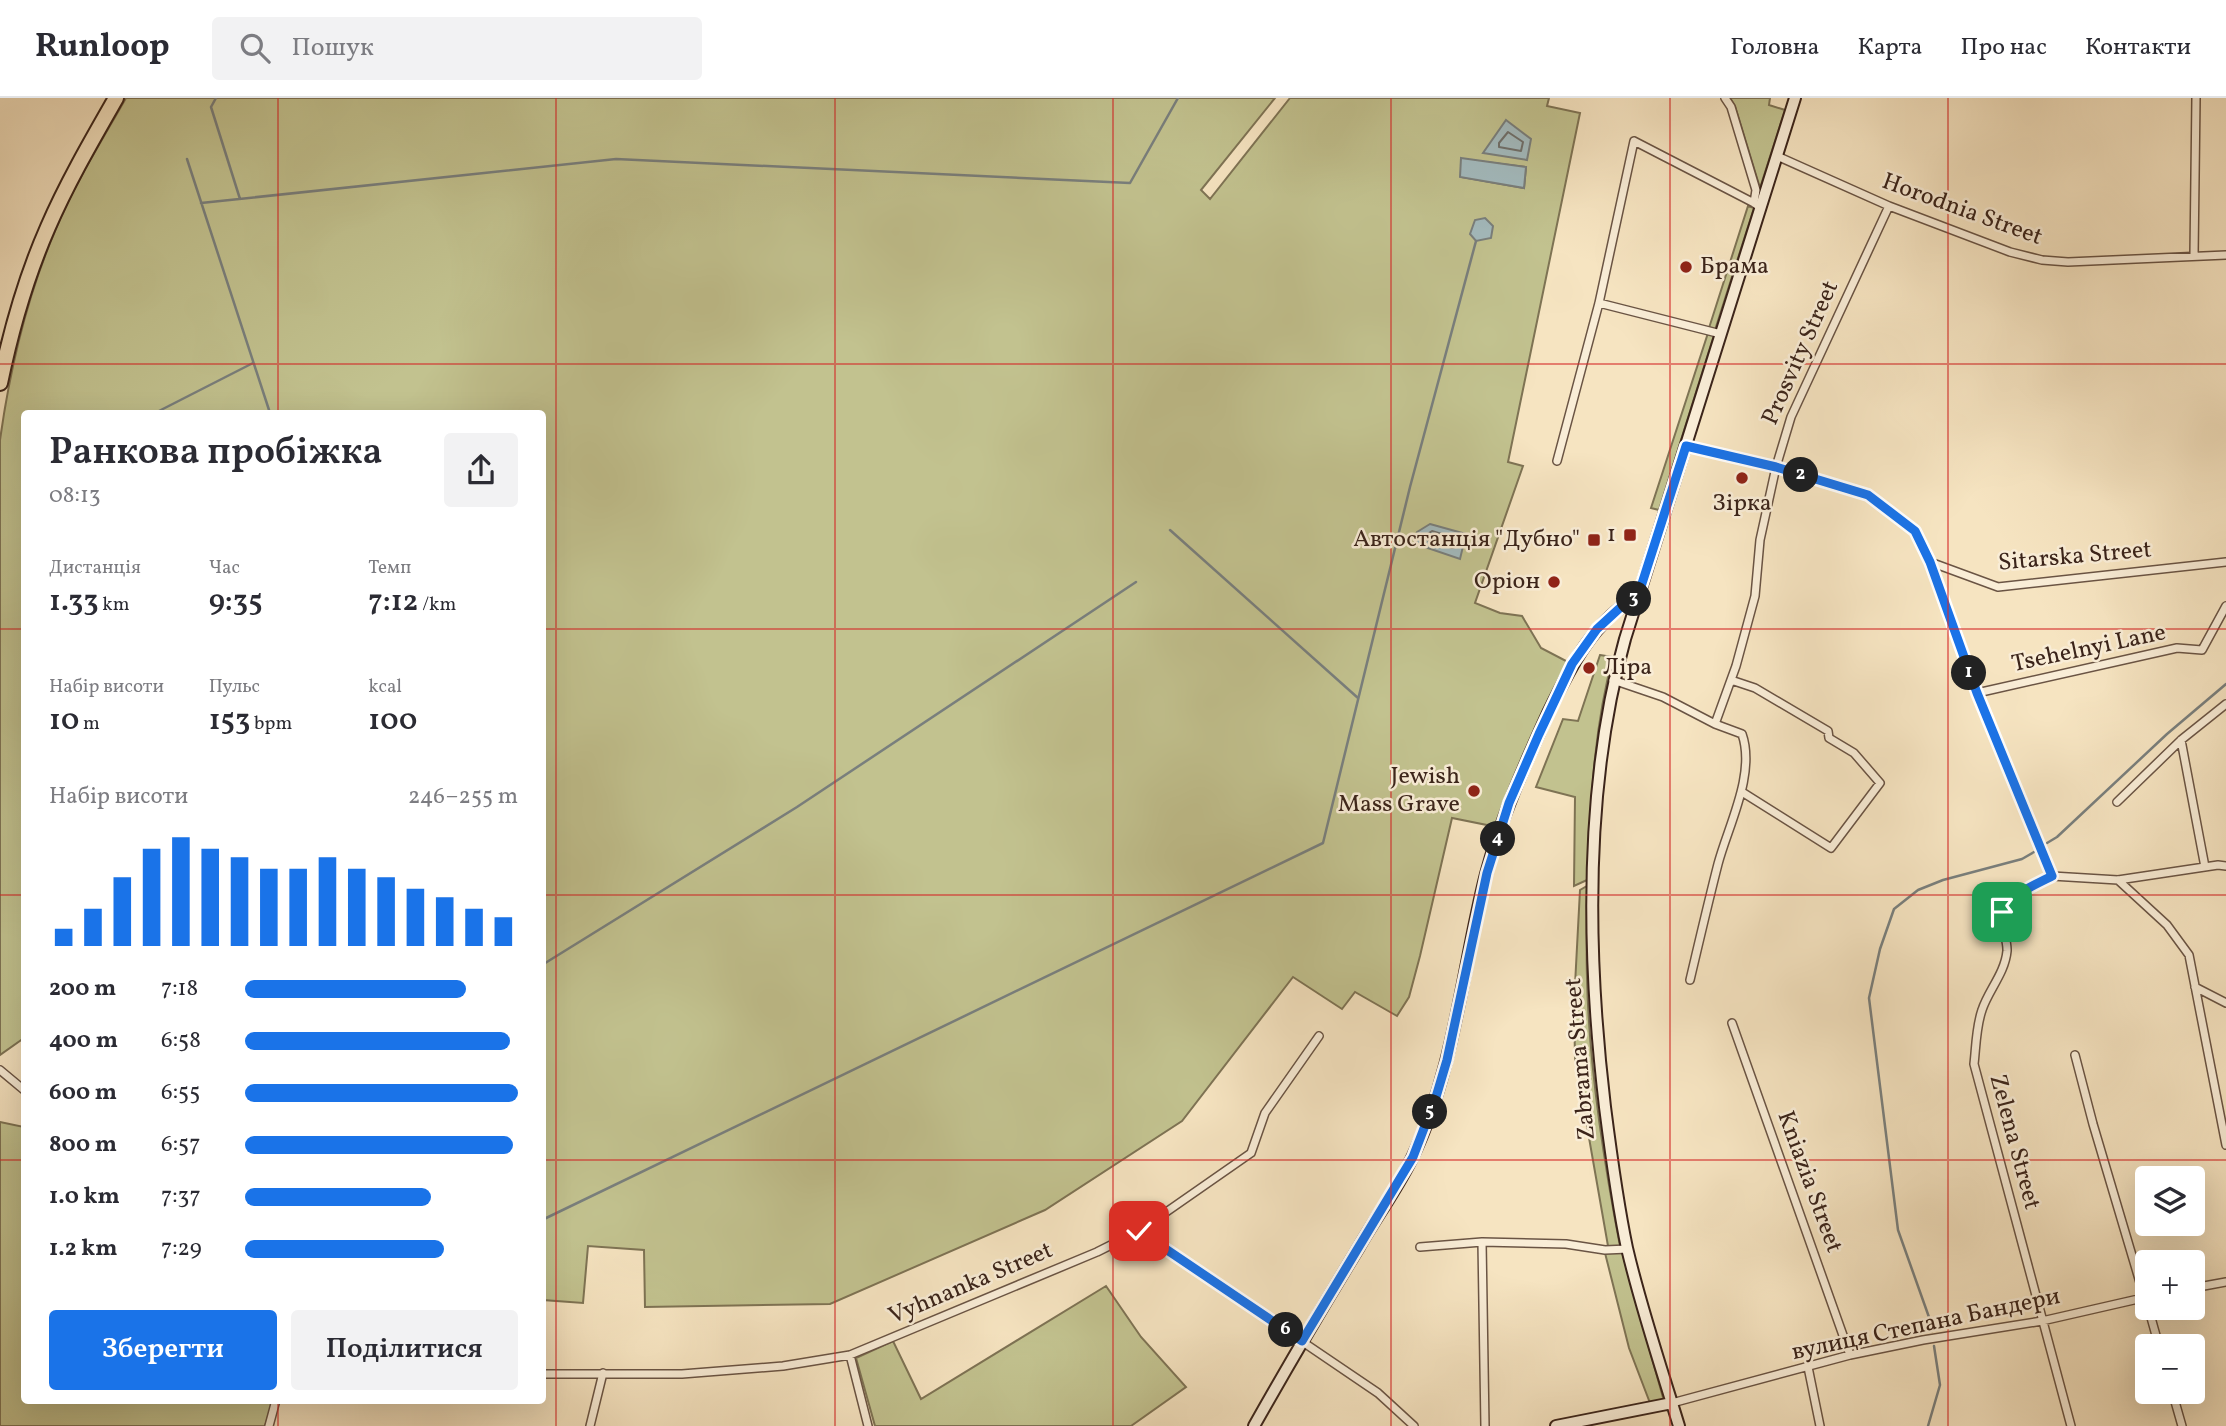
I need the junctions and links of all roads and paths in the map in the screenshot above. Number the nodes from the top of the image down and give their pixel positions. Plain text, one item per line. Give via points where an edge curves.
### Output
1 (116, 98) edge
2 (1725, 98) edge
3 (1795, 98) edge
4 (2196, 98) edge
5 (1777, 156) junction
6 (1757, 205) junction
7 (1889, 206) junction
8 (2194, 255) junction
9 (2226, 255) edge
10 (1599, 303) junction
11 (1721, 334) junction
12 (0, 383) edge
13 (1686, 446) junction
14 (1557, 461) dead end
15 (1776, 467) junction
16 (1930, 562) junction
17 (2226, 562) edge
18 (1638, 596) junction
19 (2226, 606) edge
20 (1613, 680) junction
21 (1731, 680) junction
22 (1977, 693) junction
23 (2226, 704) edge
24 (1715, 724) junction
25 (2181, 740) junction
26 (1742, 792) junction
27 (2117, 802) dead end
28 (2226, 866) edge
29 (2205, 867) junction
30 (2052, 876) junction
31 (2118, 880) junction
32 (1690, 980) dead end
33 (2195, 987) junction
34 (2226, 1003) edge
35 (1732, 1023) dead end
36 (1319, 1036) dead end
37 (2076, 1055) dead end
38 (0, 1070) edge
39 (21, 1088) edge
40 (2226, 1145) edge
41 (1139, 1231) junction
42 (1482, 1242) junction
43 (1420, 1247) dead end
44 (1628, 1249) junction
45 (2135, 1262) edge
46 (2226, 1282) edge
47 (2205, 1286) edge
48 (2135, 1304) edge
49 (2042, 1321) junction
50 (1302, 1341) junction
51 (850, 1355) junction
52 (1850, 1355) junction
53 (1808, 1367) junction
54 (603, 1373) junction
55 (546, 1374) edge
56 (275, 1404) edge
57 (1672, 1404) junction
58 (2176, 1404) edge
59 (269, 1426) edge
60 (590, 1426) edge
61 (868, 1426) edge
62 (1254, 1426) edge
63 (1414, 1426) edge
64 (1485, 1426) edge
65 (1556, 1426) edge
66 (1679, 1426) edge
67 (1820, 1426) edge
68 (2071, 1426) edge
69 (2182, 1426) edge

1 - 12 highway via 47,228 17,312
2 - 6 street
3 - 5 main road, Zabrama Street
4 - 8 street
5 - 6 main road, Zabrama Street
5 - 7 street, Horodnia Street
6 - 10 street via 1634,141
6 - 11 main road, Zabrama Street
7 - 8 street, Horodnia Street via 2042,260
7 - 15 street, Prosvity Street via 1791,418
8 - 9 street, Horodnia Street
10 - 11 street
10 - 14 street
11 - 13 main road, Zabrama Street
13 - 15 street
13 - 18 main road, Zabrama Street
15 - 16 street via 1868,495 1915,531
15 - 21 street, Prosvity Street via 1760,540 1755,596
16 - 17 street, Sitarska Street via 1998,587
16 - 22 street
18 - 20 main road, Zabrama Street
18 - 50 main road via 1622,606 1572,664 1539,734 1509,803 1487,873 1447,1060 1413,1157
19 - 22 street, Tsehelnyi Lane via 2202,649 2178,648
20 - 24 street via 1663,697
20 - 44 main road, Zabrama Street via 1600,760 1593,979 1612,1166
21 - 24 street, Prosvity Street
21 - 26 street via 1755,688 1828,731 1829,738 1853,753 1880,783 1831,848
22 - 30 street
23 - 25 street
24 - 26 street via 1742,734 1746,746
25 - 27 street
25 - 29 street
26 - 32 street via 1718,862
28 - 29 street
29 - 31 street
30 - 31 street
30 - 49 street, Zelena Street via 2014,897 2002,912 2007,951 1981,1011 1974,1064
31 - 33 street via 2176,936 2189,955
33 - 34 street
33 - 40 street
35 - 52 street, Kniazia Street
36 - 41 street, Vyhnanka Street via 1265,1113 1251,1153
37 - 45 street
38 - 39 street
41 - 50 street
41 - 51 street, Vyhnanka Street
42 - 43 street
42 - 44 street
42 - 64 street
44 - 57 main road, Zabrama Street
46 - 47 street
48 - 49 street, вулиця Степана Бандери
49 - 52 street, вулиця Степана Бандери
49 - 68 street
50 - 62 main road
50 - 63 street via 1378,1393
51 - 54 street, Vyhnanka Street via 682,1374
51 - 61 street
52 - 53 street, вулиця Степана Бандери
53 - 57 street, вулиця Степана Бандери
53 - 67 street
54 - 55 street, Vyhnanka Street
54 - 60 street
56 - 59 street
57 - 65 main road
57 - 66 main road, Zabrama Street
58 - 69 street

